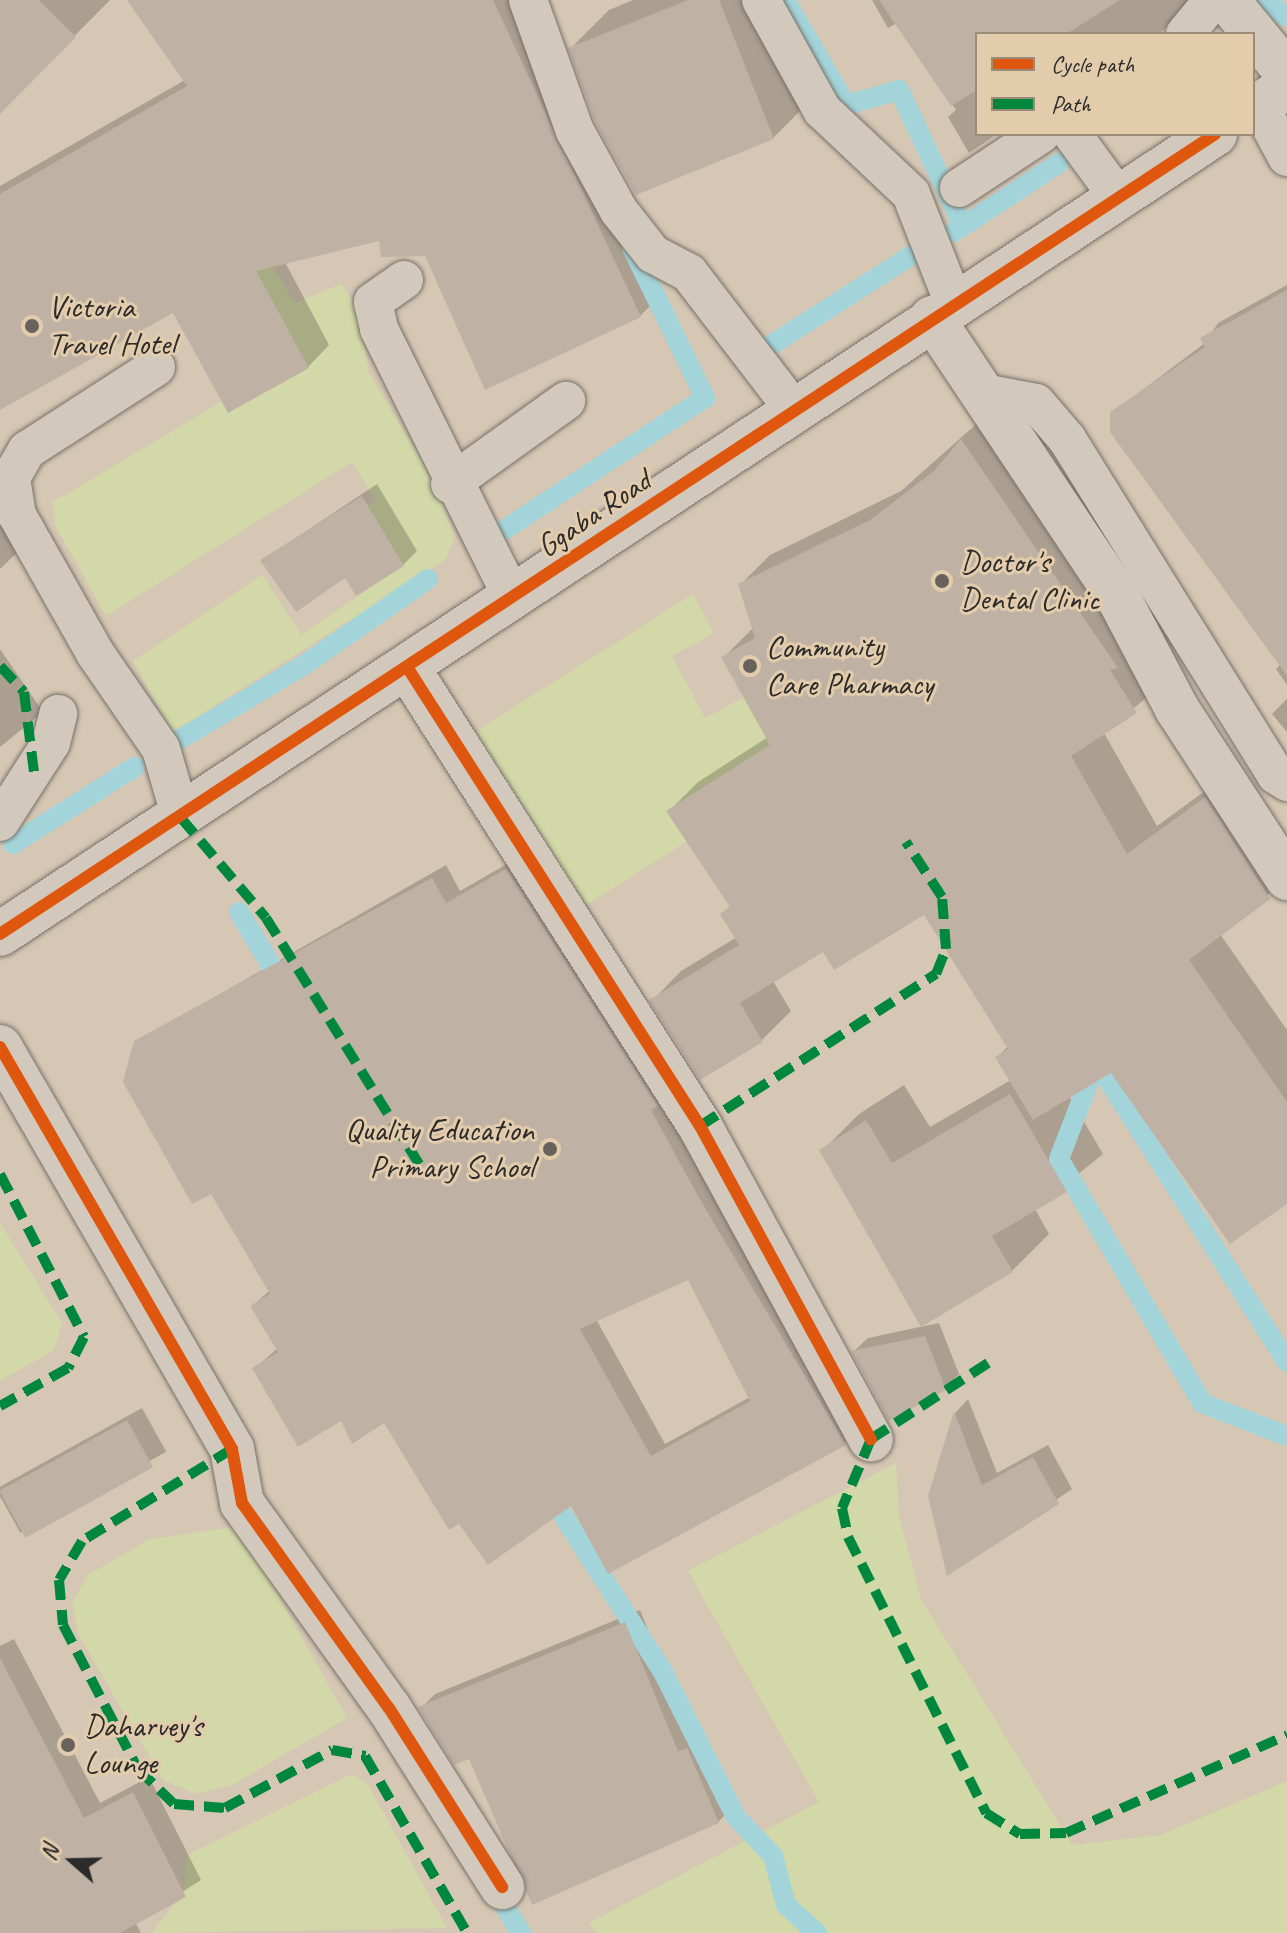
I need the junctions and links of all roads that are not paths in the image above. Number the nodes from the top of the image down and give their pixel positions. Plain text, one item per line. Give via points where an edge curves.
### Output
1 (528, 0) edge
2 (761, 0) edge
3 (1213, 0) edge
4 (1227, 0) edge
5 (1187, 32) edge
6 (1242, 32) edge
7 (1255, 58) edge
8 (1272, 94) edge
9 (1038, 136) edge
10 (1073, 136) edge
11 (1212, 136) edge
12 (1287, 157) edge
13 (959, 188) dead end
14 (1118, 197) junction
15 (404, 280) dead end
16 (943, 311) junction
17 (156, 367) dead end
18 (983, 393) junction
19 (566, 401) dead end
20 (795, 411) junction
21 (450, 484) junction
22 (513, 599) junction
23 (409, 670) junction
24 (58, 714) dead end
25 (1287, 782) edge
26 (181, 818) junction
27 (0, 822) edge
28 (1287, 878) edge
29 (0, 934) edge
30 (0, 1047) edge
31 (871, 1439) dead end
32 (502, 1887) dead end

1 - 20 lane via 575,131 619,211 653,254 689,273
2 - 16 lane via 822,110 911,194
3 - 5 lane
4 - 6 street
7 - 8 street
8 - 12 lane
9 - 13 lane
10 - 14 lane
11 - 14 street, Ggaba Road
14 - 16 street, Ggaba Road
15 - 21 lane via 373,302 379,329
16 - 18 street
16 - 20 street, Ggaba Road
17 - 26 lane via 27,450 11,478 17,515 95,653 161,749
18 - 25 lane via 1036,403 1067,439 1276,775
18 - 28 street
19 - 21 lane
20 - 22 street, Ggaba Road
21 - 22 lane via 489,539
22 - 23 street, Ggaba Road
23 - 26 street, Ggaba Road
23 - 31 street via 700,1126
24 - 27 lane via 51,743
26 - 29 street, Ggaba Road
30 - 32 street via 232,1449 242,1503 389,1708

